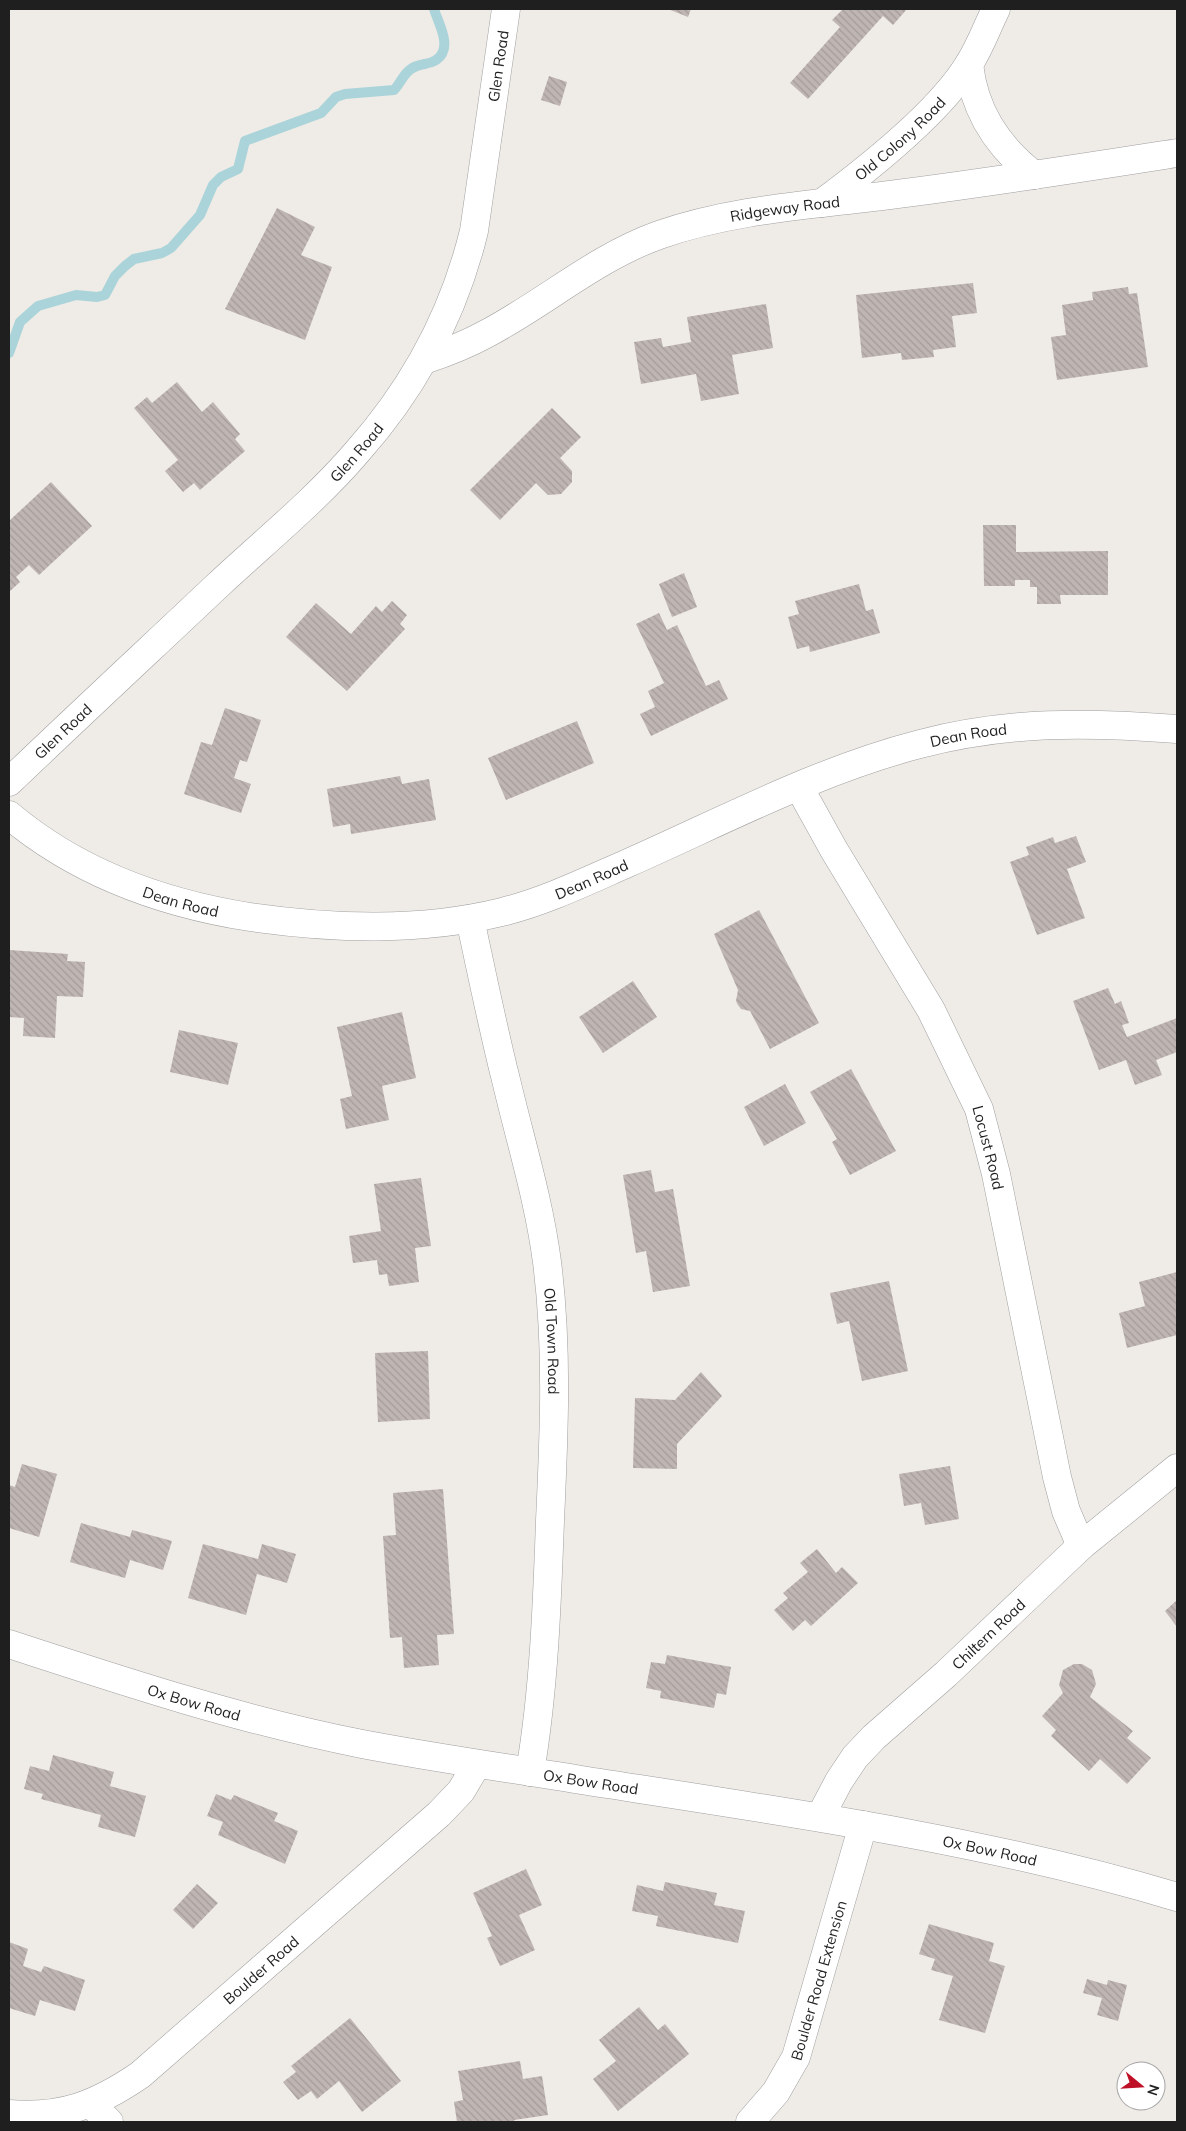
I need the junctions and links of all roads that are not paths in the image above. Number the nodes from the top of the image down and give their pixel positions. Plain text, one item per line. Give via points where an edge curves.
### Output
1 (506, 9) edge
2 (996, 9) edge
3 (969, 64) junction
4 (1177, 153) edge
5 (1034, 175) junction
6 (821, 204) junction
7 (424, 360) junction
8 (1177, 729) edge
9 (9, 782) edge
10 (799, 787) junction
11 (9, 815) edge
12 (470, 919) junction
13 (1177, 1468) edge
14 (1081, 1546) junction
15 (9, 1644) edge
16 (477, 1764) junction
17 (530, 1772) junction
18 (820, 1817) junction
19 (863, 1825) junction
20 (1177, 1897) edge
21 (100, 2113) edge
22 (9, 2114) edge
23 (750, 2122) edge

1 - 7 street, Glen Road via 474,231 454,296
2 - 3 street, Old Colony Road
3 - 5 street via 972,88 989,127 1013,157
3 - 6 street, Old Colony Road via 944,96 899,140
4 - 5 street, Ridgeway Road
5 - 6 street, Ridgeway Road
6 - 7 street, Ridgeway Road via 743,214 658,236 596,265 485,335
7 - 9 street, Glen Road via 387,416 337,473
8 - 10 street, Dean Road via 1036,724 996,729 920,744 845,767
10 - 12 street, Dean Road via 540,901
10 - 14 street, Locust Road via 931,1010 979,1109 996,1174 1057,1477 1066,1511
11 - 12 street, Dean Road via 72,860 113,880 153,895 217,911 300,924 344,927 406,926
12 - 17 street, Old Town Road via 532,1184 552,1315 554,1420 547,1610 541,1694
13 - 14 street, Chiltern Road
14 - 18 street, Chiltern Road via 946,1674 874,1737 839,1781
15 - 16 street, Ox Bow Road via 211,1708 359,1743
16 - 17 street, Ox Bow Road
16 - 21 street, Boulder Road via 470,1779 450,1803
17 - 18 street, Ox Bow Road
18 - 19 street, Ox Bow Road
19 - 20 street, Ox Bow Road via 1058,1866
19 - 23 street, Boulder Road Extension via 796,2058 776,2092
21 - 22 street, Boulder Road via 72,2110 42,2116

